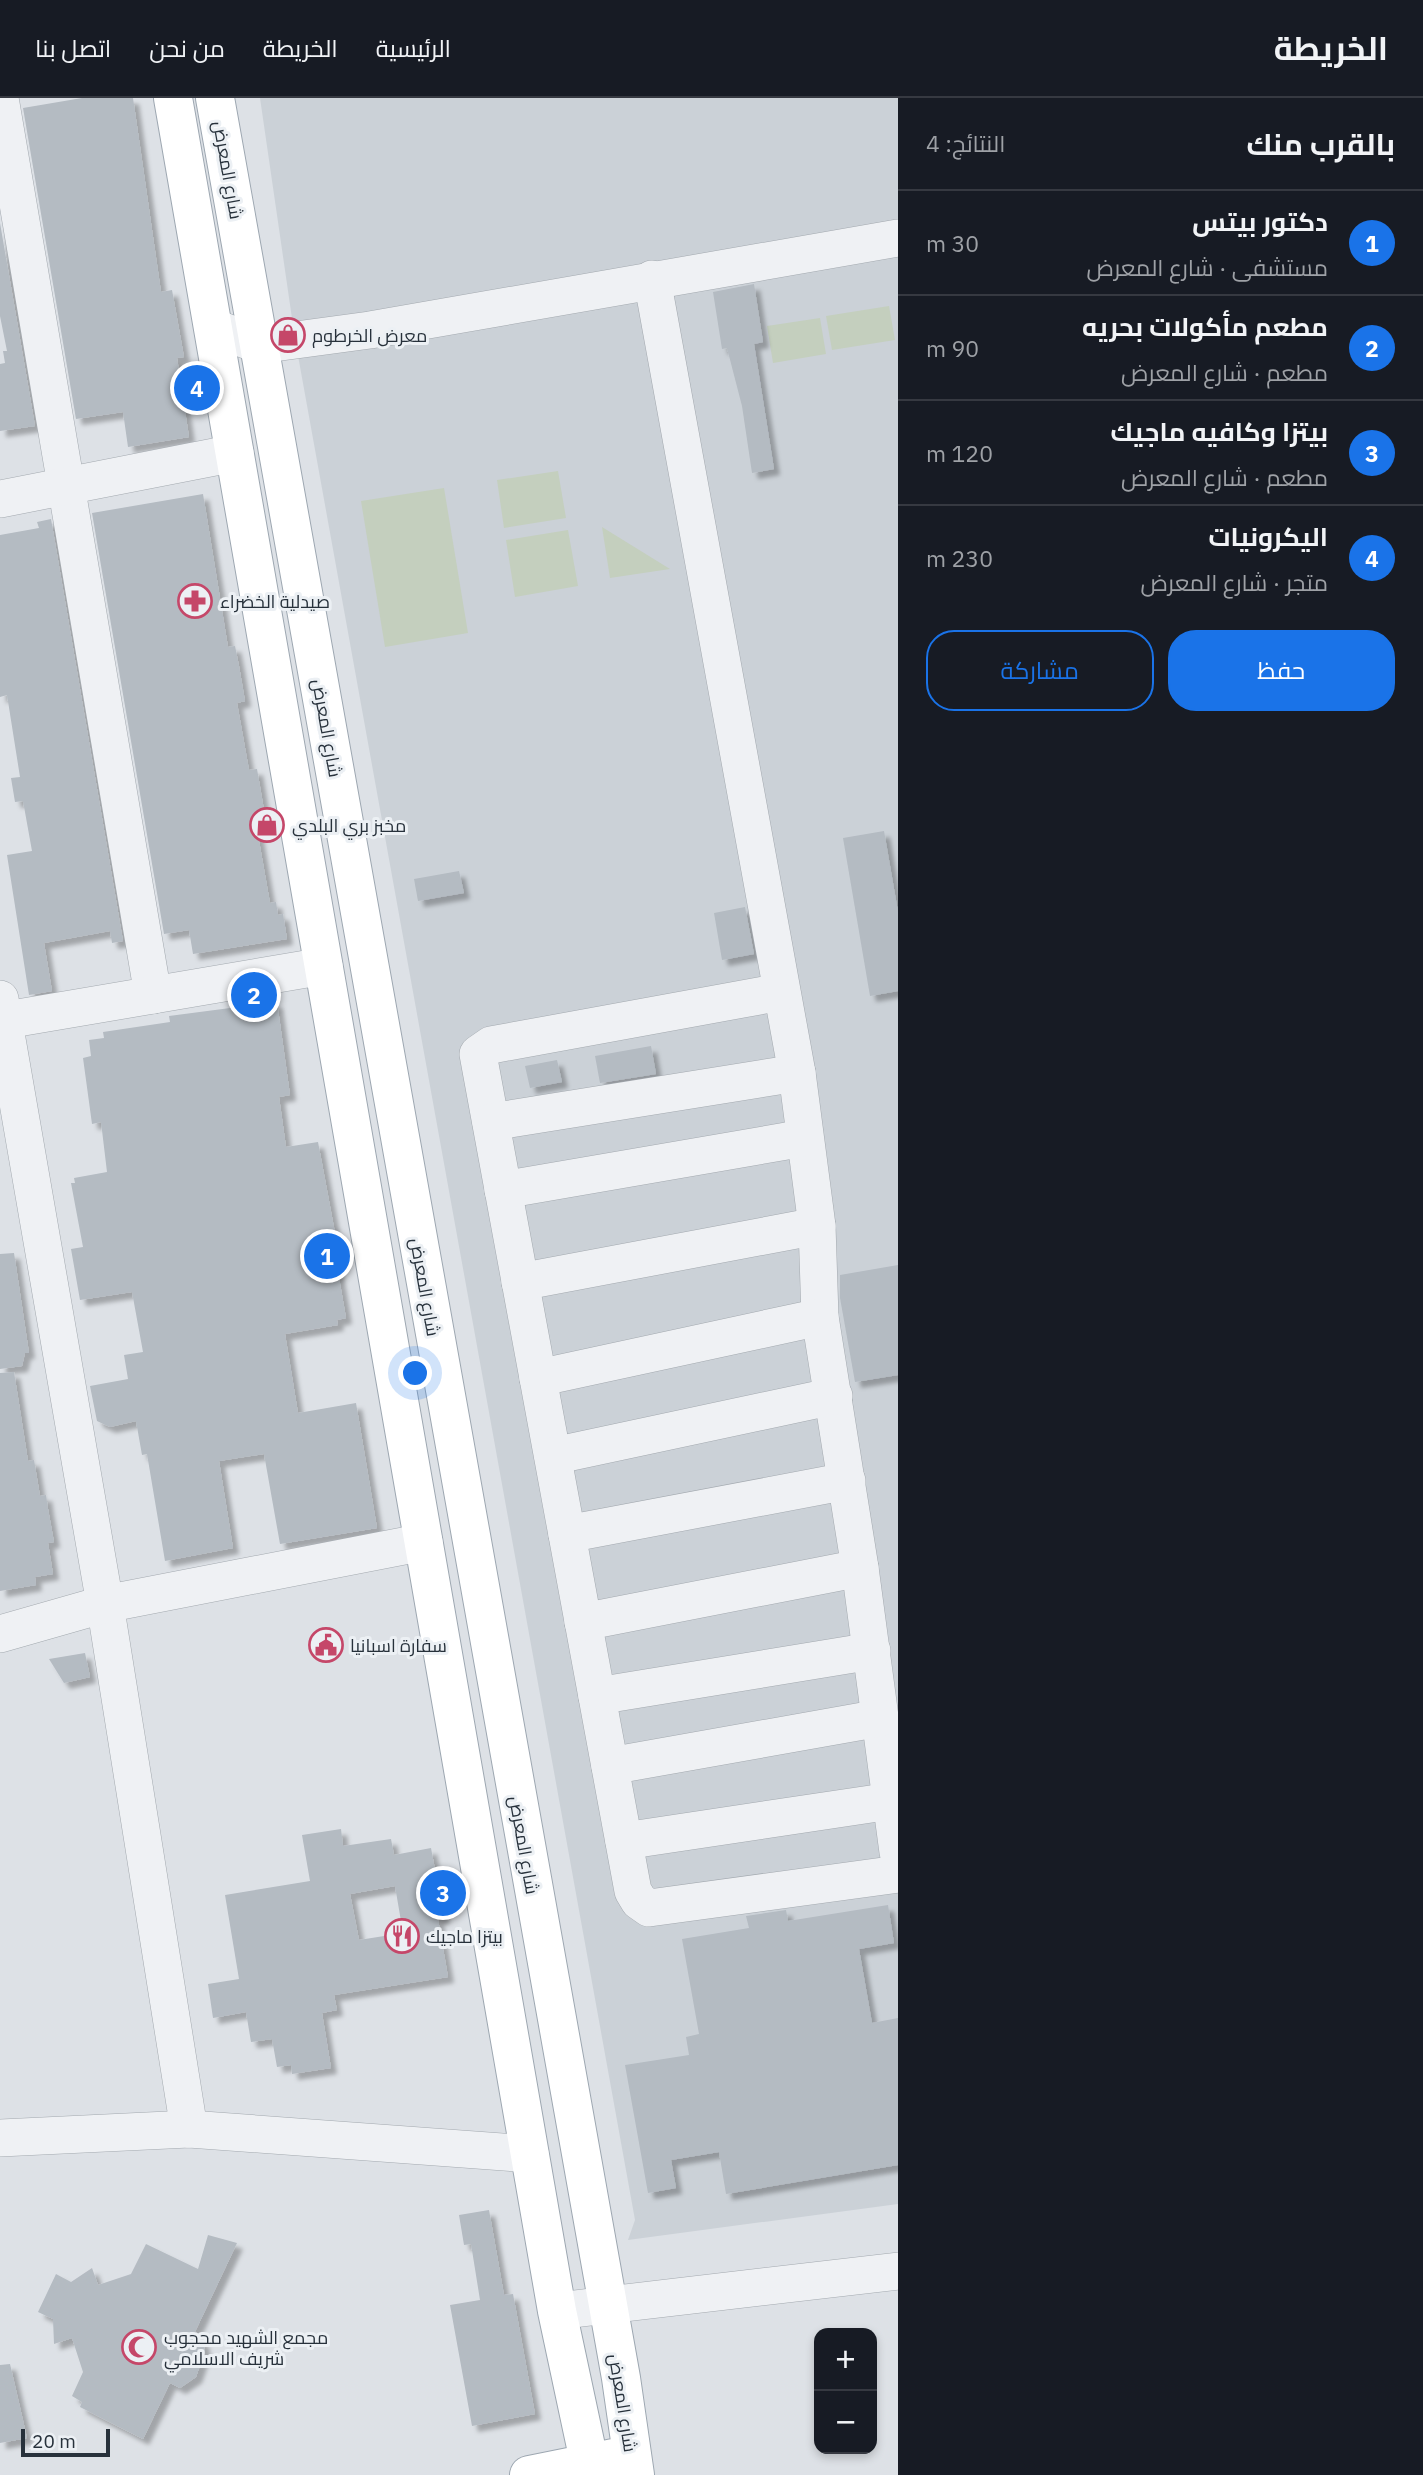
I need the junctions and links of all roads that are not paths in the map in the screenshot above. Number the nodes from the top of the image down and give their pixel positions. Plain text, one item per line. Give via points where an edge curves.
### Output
1 (0, 98) edge
2 (173, 98) edge
3 (215, 98) edge
4 (898, 238) edge
5 (653, 279) junction
6 (213, 327) junction
7 (259, 345) junction
8 (237, 465) junction
9 (282, 472) junction
10 (65, 485) junction
11 (0, 499) edge
12 (324, 966) junction
13 (781, 992) junction
14 (153, 995) junction
15 (1, 1014) edge
16 (386, 1060) junction
17 (341, 1068) junction
18 (797, 1073) junction
19 (491, 1122) junction
20 (804, 1138) junction
21 (503, 1190) junction
22 (817, 1226) junction
23 (520, 1282) junction
24 (820, 1317) junction
25 (538, 1378) junction
26 (834, 1396) junction
27 (553, 1456) junction
28 (847, 1481) junction
29 (567, 1534) junction
30 (424, 1542) junction
31 (860, 1568) junction
32 (105, 1604) junction
33 (583, 1622) junction
34 (0, 1634) edge
35 (872, 1651) junction
36 (597, 1696) junction
37 (880, 1718) junction
38 (610, 1766) junction
39 (891, 1801) junction
40 (624, 1841) junction
41 (898, 1852) edge
42 (898, 1874) edge
43 (189, 2129) junction
44 (0, 2138) edge
45 (530, 2154) junction
46 (898, 2271) edge
47 (605, 2304) junction
48 (557, 2311) junction
49 (633, 2464) edge
50 (590, 2469) edge
51 (529, 2475) edge

1 - 10 street
2 - 6 main road
3 - 7 main road, شارع المعرض
4 - 5 street
5 - 7 street via 370,330
5 - 13 street
6 - 7 street
6 - 8 main road
7 - 9 main road, شارع المعرض
8 - 9 main road
8 - 10 street
8 - 12 main road
9 - 16 main road, شارع المعرض
10 - 11 street
10 - 14 street
12 - 14 street
12 - 17 main road
13 - 18 street
13 - 19 street via 491,1045 478,1054
14 - 15 street
15 - 32 street
16 - 17 main road
16 - 47 main road, شارع المعرض
17 - 30 main road
18 - 19 street
18 - 20 street
19 - 21 street
20 - 21 street
20 - 22 street
21 - 23 street
22 - 23 street
22 - 24 street
23 - 25 street
24 - 25 street
24 - 26 street
25 - 27 street
26 - 27 street
26 - 28 street
27 - 29 street
28 - 29 street
28 - 31 street
29 - 33 street
30 - 32 street
30 - 45 main road
31 - 33 street
31 - 35 street
32 - 34 street
32 - 43 street
33 - 36 street
35 - 36 street
35 - 37 street
36 - 38 street
37 - 38 street
37 - 39 street
38 - 40 street
39 - 40 street
39 - 41 street
40 - 42 street via 633,1891 649,1908
43 - 44 street
43 - 45 street
45 - 48 main road
46 - 47 street
47 - 48 street
47 - 49 main road, شارع المعرض
48 - 50 main road
49 - 50 main road
50 - 51 main road

